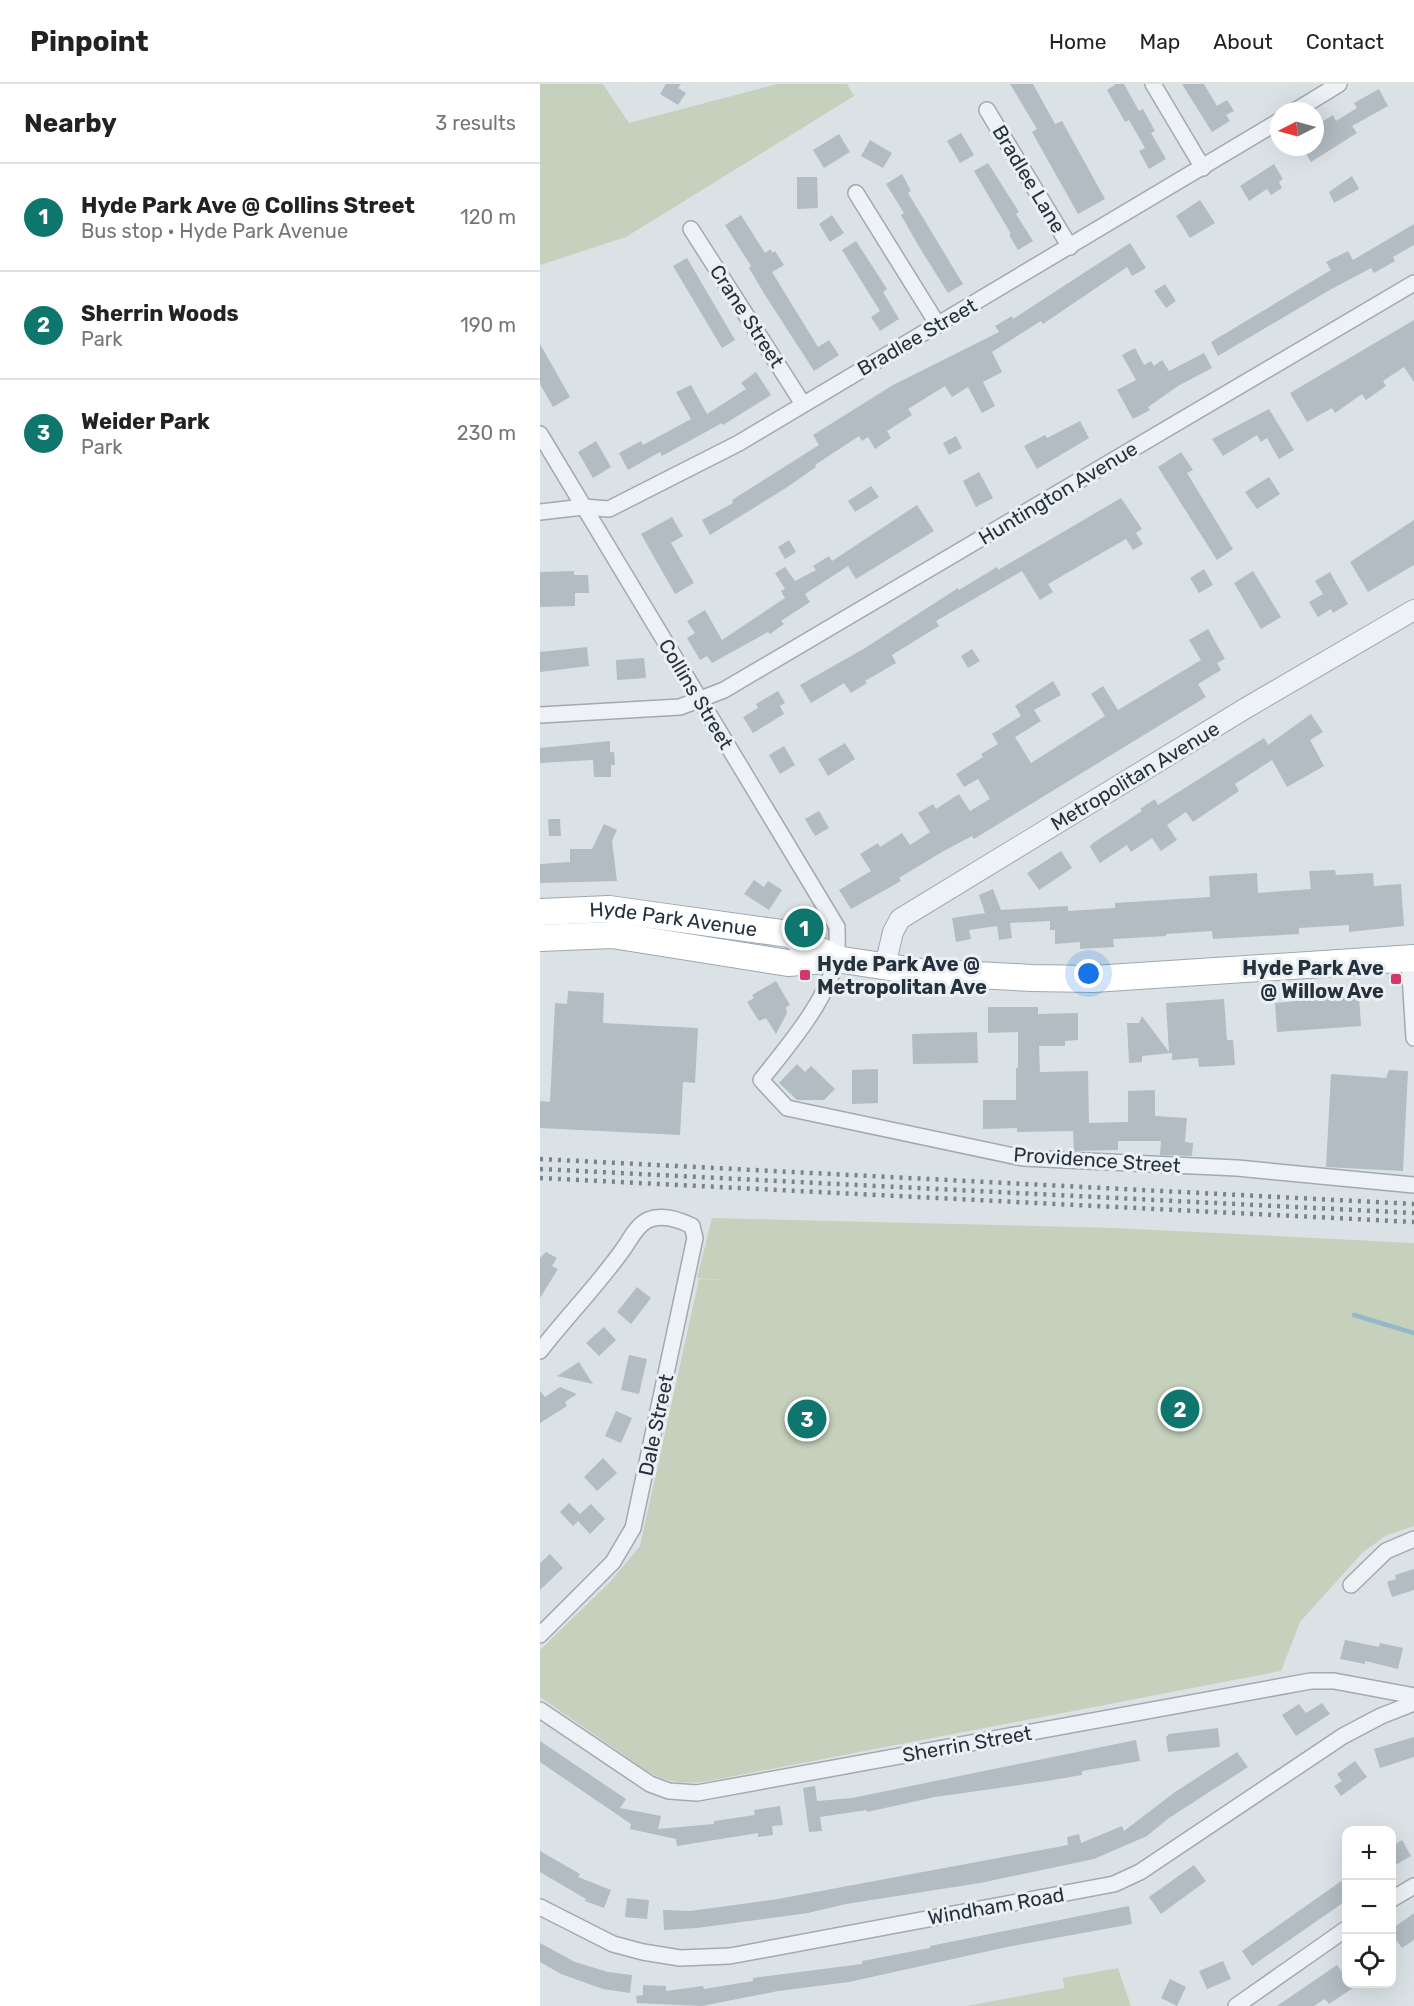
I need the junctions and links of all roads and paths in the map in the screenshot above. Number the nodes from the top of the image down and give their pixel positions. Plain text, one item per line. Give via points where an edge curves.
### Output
1 (1153, 84) edge
2 (1340, 84) edge
3 (1310, 102) edge
4 (987, 110) dead end
5 (1270, 127) edge
6 (1203, 168) junction
7 (856, 193) dead end
8 (691, 229) dead end
9 (1070, 247) junction
10 (1414, 283) edge
11 (938, 325) junction
12 (802, 404) junction
13 (540, 434) edge
14 (583, 507) junction
15 (540, 512) edge
16 (1414, 610) edge
17 (699, 700) junction
18 (540, 716) edge
19 (540, 912) edge
20 (540, 938) edge
21 (836, 959) junction
22 (1411, 959) edge
23 (885, 966) junction
24 (1414, 1038) edge
25 (1414, 1185) edge
26 (541, 1347) edge
27 (1414, 1539) edge
28 (1351, 1585) dead end
29 (540, 1635) edge
30 (1414, 1696) edge
31 (1414, 1703) edge
32 (540, 1710) edge
33 (1414, 1886) edge
34 (1396, 1897) edge
35 (540, 1907) edge
36 (1342, 1932) edge
37 (1236, 2006) edge

1 - 6 street
2 - 3 street
4 - 9 street, Bradlee Lane
5 - 6 street, Bradlee Street
6 - 9 street, Bradlee Street
7 - 11 street
8 - 12 street, Crane Street
9 - 11 street, Bradlee Street
10 - 17 street, Huntington Avenue via 880,600 724,690
11 - 12 street, Bradlee Street
12 - 14 street, Bradlee Street via 739,443 609,509
13 - 14 street, Collins Street
14 - 15 street, Bradlee Street
14 - 17 street, Collins Street
16 - 23 street, Metropolitan Avenue via 900,919
17 - 18 street, Huntington Avenue via 680,707
17 - 21 street, Collins Street via 837,927
19 - 21 main road, Hyde Park Avenue via 609,909 789,934
20 - 21 main road, Hyde Park Avenue via 612,935 788,963
21 - 23 main road, Hyde Park Avenue
21 - 25 street, Providence Street via 821,995 761,1080 787,1108 1023,1158 1237,1168
22 - 23 main road, Hyde Park Avenue via 1093,979 959,975
22 - 24 street
26 - 29 street, Dale Street via 640,1225 649,1219 680,1220 693,1226 695,1238 633,1528 613,1562
27 - 28 street via 1386,1551
30 - 32 street, Sherrin Street via 1334,1681 1311,1681 697,1793 669,1791 650,1784
31 - 35 street, Windham Road via 1343,1736 1140,1872 1114,1884 730,1956 680,1958 613,1944
33 - 34 street
36 - 37 street

